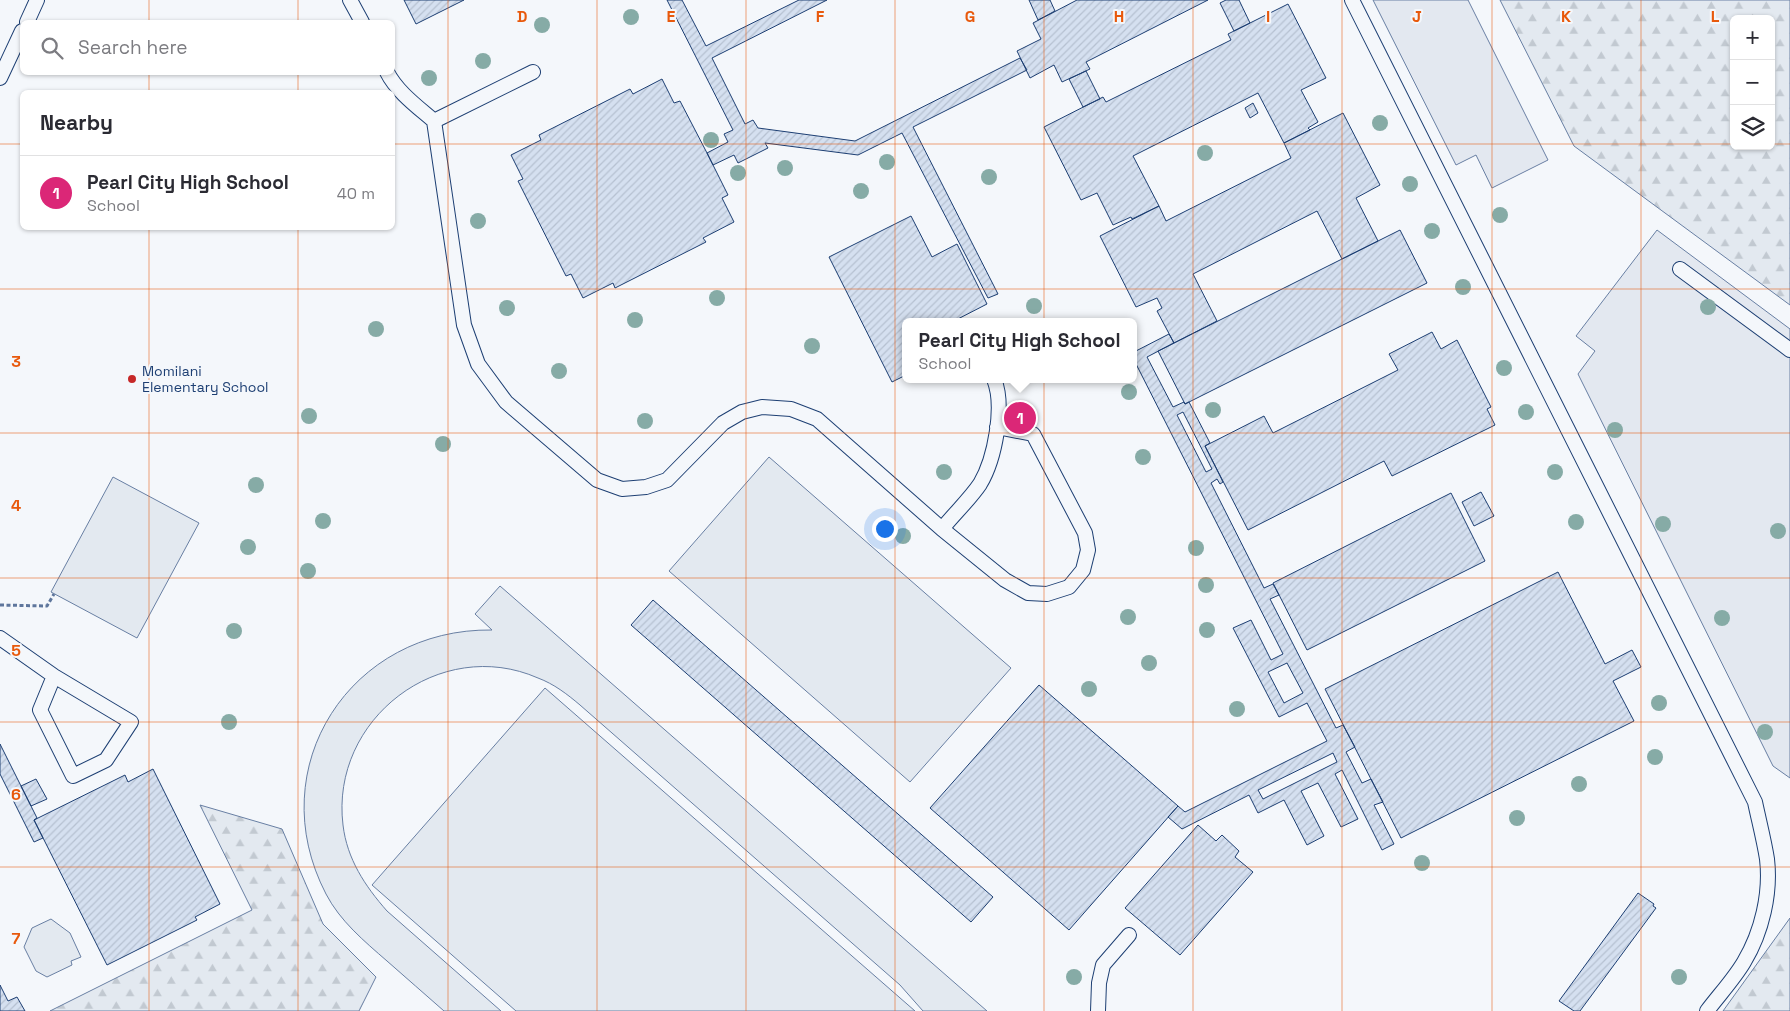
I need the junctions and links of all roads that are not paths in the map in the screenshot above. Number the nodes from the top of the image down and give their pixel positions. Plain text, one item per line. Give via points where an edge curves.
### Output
1 (37, 0) edge
2 (350, 0) edge
3 (1352, 0) edge
4 (28, 20) edge
5 (361, 20) edge
6 (20, 36) edge
7 (533, 72) dead end
8 (388, 75) edge
9 (0, 78) edge
10 (434, 120) junction
11 (1680, 269) dead end
12 (1790, 350) edge
13 (996, 383) edge
14 (997, 427) junction
15 (942, 528) junction
16 (0, 638) edge
17 (54, 676) junction
18 (1129, 935) dead end
19 (1098, 1011) edge
20 (1707, 1011) edge

1 - 4 lane
2 - 5 lane
3 - 20 lane via 1755,802 1767,860 1764,915 1744,962
6 - 9 lane
7 - 10 lane
8 - 10 lane
10 - 15 lane via 464,325 478,364 506,402 597,480 622,489 646,487 667,480 723,423 742,412 762,407 791,409 817,419
11 - 12 lane
13 - 14 lane
14 - 15 lane via 992,456 980,484
14 - 15 lane via 1034,434 1085,533 1088,550 1083,570 1069,587 1047,594 1028,593 1005,580
16 - 17 lane
17 - 17 lane via 130,722 106,760 72,776 40,710
18 - 19 lane via 1103,965

